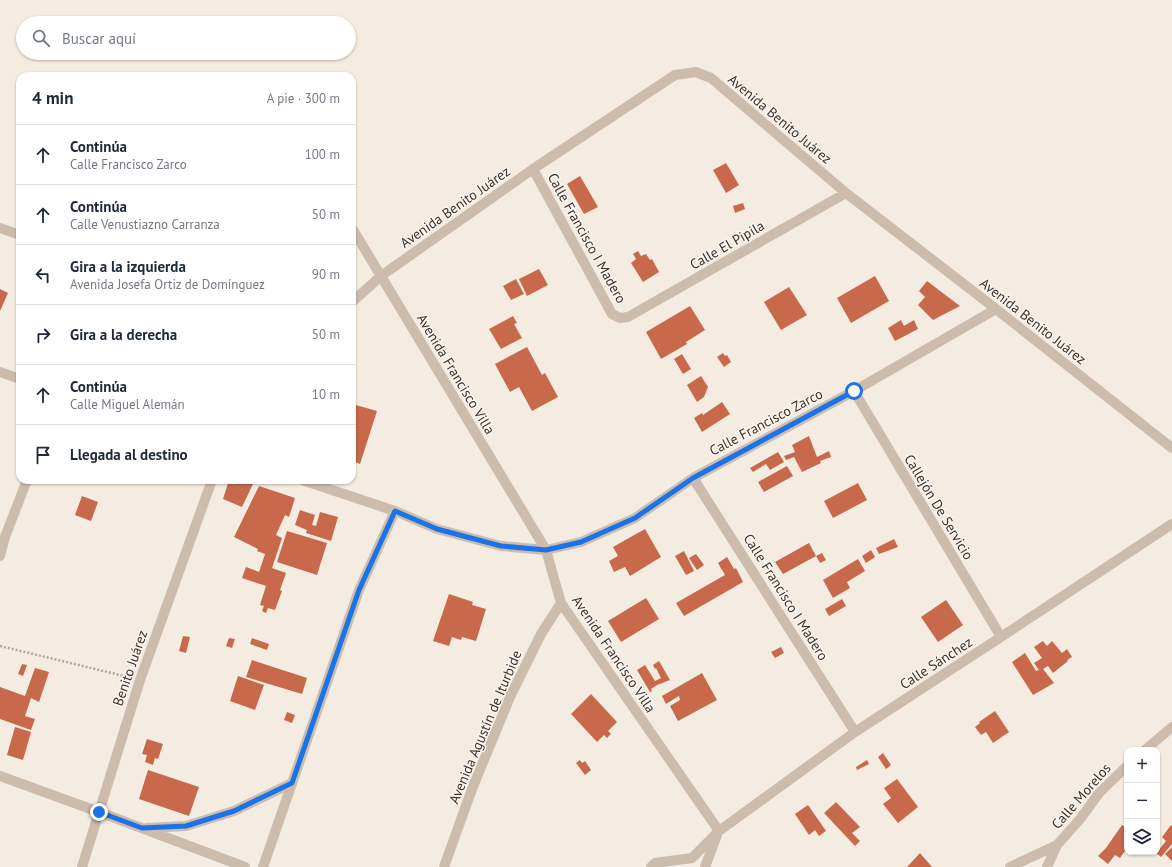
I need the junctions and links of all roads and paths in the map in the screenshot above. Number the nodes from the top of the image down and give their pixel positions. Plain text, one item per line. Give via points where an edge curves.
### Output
1 (533, 169) junction
2 (846, 193) junction
3 (0, 228) edge
4 (16, 234) edge
5 (356, 235) edge
6 (381, 276) junction
7 (356, 298) edge
8 (996, 309) junction
9 (620, 318) joint
10 (0, 372) edge
11 (16, 378) edge
12 (854, 391) junction
13 (1172, 448) edge
14 (693, 478) junction
15 (25, 484) edge
16 (211, 484) edge
17 (314, 484) edge
18 (395, 511) junction
19 (1172, 524) edge
20 (546, 550) junction
21 (0, 556) edge
22 (561, 603) junction
23 (1001, 637) junction
24 (0, 646) edge
25 (140, 680) junction
26 (1172, 727) edge
27 (855, 732) junction
28 (1149, 747) edge
29 (1124, 769) edge
30 (0, 776) edge
31 (292, 783) junction
32 (99, 812) junction
33 (142, 828) junction
34 (719, 831) junction
35 (1057, 845) junction
36 (82, 867) edge
37 (245, 867) edge
38 (263, 867) edge
39 (444, 867) edge
40 (651, 867) edge
41 (705, 867) edge
42 (1010, 867) edge
43 (1047, 867) edge

1 - 2 street, Avenida Benito Juárez via 675,75 696,72 711,78
1 - 6 street, Avenida Benito Juárez
1 - 9 street, Calle Francisco I Madero via 612,314
2 - 8 street, Avenida Benito Juárez
2 - 9 street, Calle El Pipila via 628,317
3 - 4 street
5 - 6 street, Avenida Francisco Villa
6 - 7 street, Avenida Benito Juárez
6 - 20 street, Avenida Francisco Villa
8 - 12 street, Calle Francisco Zarco
8 - 13 street, Avenida Benito Juárez
10 - 11 street
12 - 14 street, Calle Francisco Zarco
12 - 23 street, Callejón De Servicio
14 - 20 street, Calle Francisco Zarco via 635,518 581,542
14 - 27 street, Calle Francisco I Madero
15 - 21 street
16 - 25 street, Benito Juárez
17 - 18 street, Calle Francisco Zarco
18 - 20 street, Calle Francisco Zarco via 437,529 501,546
18 - 31 street via 359,590
19 - 23 street, Calle Sánchez
20 - 22 street, Avenida Francisco Villa
22 - 34 street, Avenida Francisco Villa
22 - 39 street, Avenida Agustín de Iturbide via 541,634 510,697 472,789
23 - 27 street, Calle Sánchez
24 - 25 path
25 - 32 street, Benito Juárez
26 - 28 street
27 - 34 street, Calle Sánchez
29 - 35 street, Calle Morelos via 1099,793
30 - 32 street
31 - 33 street via 234,811 186,826
31 - 38 street
32 - 33 street
32 - 36 street, Benito Juárez
33 - 37 street
34 - 40 street via 692,858 655,863
34 - 41 street
35 - 42 street
35 - 43 street

